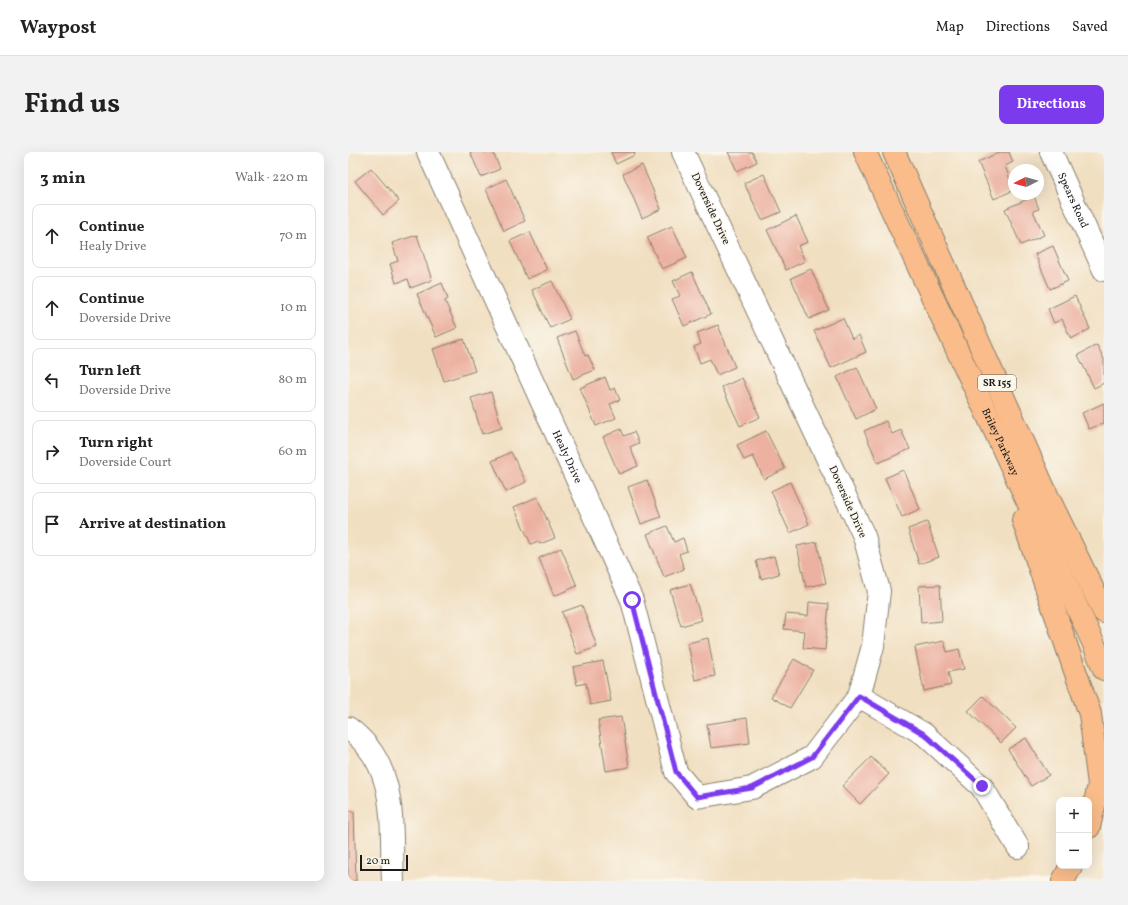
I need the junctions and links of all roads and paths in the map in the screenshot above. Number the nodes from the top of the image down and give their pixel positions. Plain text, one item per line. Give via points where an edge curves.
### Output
1 (428, 152) edge
2 (683, 152) edge
3 (864, 152) edge
4 (894, 152) edge
5 (1051, 152) edge
6 (1104, 270) edge
7 (983, 406) junction
8 (1104, 612) edge
9 (1104, 668) edge
10 (859, 696) junction
11 (348, 728) edge
12 (676, 772) joint
13 (1092, 814) edge
14 (1018, 846) dead end
15 (1069, 869) edge
16 (393, 881) edge
17 (1063, 881) edge

1 - 12 street, Healy Drive via 632,600
2 - 10 street, Doverside Drive via 864,536 879,591 873,646
3 - 7 highway, Briley Parkway / SR 155
4 - 8 highway, Briley Parkway / SR 155 via 1047,496
5 - 6 street, Spears Road
7 - 9 highway, Briley Parkway / SR 155
7 - 13 highway via 1090,714 1099,785
10 - 12 street, Doverside Drive via 812,757 752,788 697,797
10 - 14 street via 924,734 982,786
11 - 16 street via 359,736 379,764 386,781 391,800
15 - 17 highway

